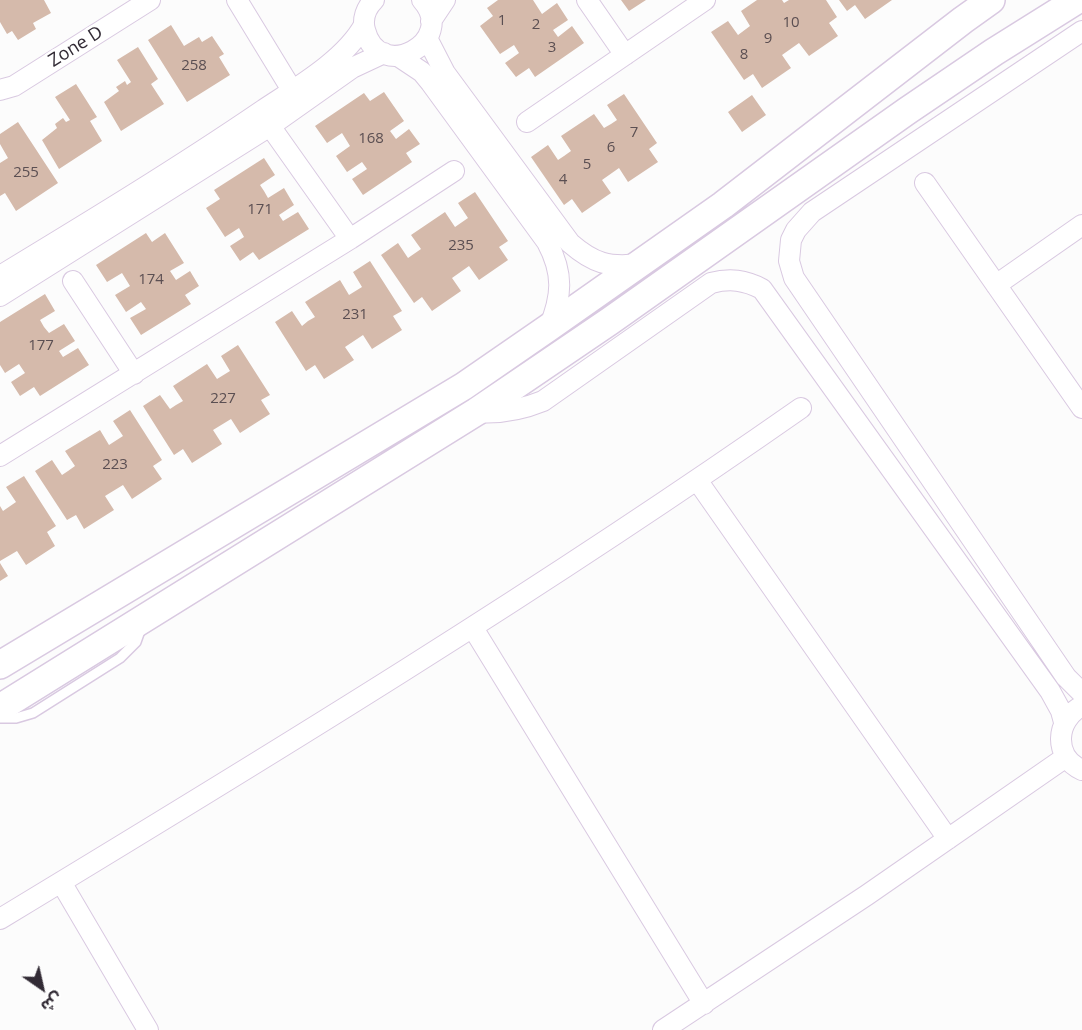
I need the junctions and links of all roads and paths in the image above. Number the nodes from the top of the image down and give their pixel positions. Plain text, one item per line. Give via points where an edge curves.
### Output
1 (150, 0) edge
2 (237, 0) edge
3 (374, 0) edge
4 (422, 0) edge
5 (445, 0) edge
6 (587, 0) edge
7 (705, 0) edge
8 (991, 0) edge
9 (1044, 0) edge
10 (1077, 0) edge
11 (364, 25) junction
12 (429, 29) junction
13 (1082, 31) edge
14 (994, 52) junction
15 (391, 55) junction
16 (625, 55) junction
17 (0, 90) edge
18 (296, 97) junction
19 (527, 122) dead end
20 (270, 126) junction
21 (454, 171) dead end
22 (925, 183) dead end
23 (1082, 225) edge
24 (350, 239) junction
25 (639, 264) junction
26 (0, 276) edge
27 (73, 282) dead end
28 (996, 285) junction
29 (0, 296) edge
30 (548, 328) junction
31 (840, 346) junction
32 (816, 364) junction
33 (134, 374) junction
34 (801, 408) dead end
35 (1082, 408) edge
36 (476, 412) junction
37 (0, 456) edge
38 (697, 480) junction
39 (144, 620) junction
40 (473, 628) junction
41 (0, 665) edge
42 (1082, 693) edge
43 (1082, 706) edge
44 (0, 708) edge
45 (0, 718) edge
46 (1064, 722) junction
47 (1066, 757) junction
48 (1082, 770) edge
49 (948, 839) junction
50 (61, 882) junction
51 (0, 919) edge
52 (704, 1004) junction
53 (148, 1030) edge
54 (663, 1030) edge

1 - 17 street, Zone D via 14,86
2 - 18 street
3 - 11 street via 365,14
4 - 12 street via 429,11
5 - 12 street
6 - 16 street
7 - 16 street
8 - 25 street via 723,205
9 - 14 street via 1018,19
10 - 14 street
11 - 15 street via 370,42
11 - 18 street via 342,53
12 - 15 street via 415,51
12 - 25 street via 445,73 570,243 583,255 601,263
13 - 31 street via 812,212 796,230 789,250 791,271
14 - 36 street
15 - 18 street via 362,62
15 - 30 street via 422,72 547,242 559,272 560,291
16 - 19 street
18 - 20 street
18 - 26 street
20 - 24 street
20 - 29 street
21 - 24 street
22 - 28 street
23 - 28 street
24 - 33 street
25 - 30 street
27 - 33 street
28 - 35 street
30 - 41 street via 464,386
31 - 32 street
31 - 42 street via 1066,677
32 - 36 street via 762,289 743,281 722,280 701,288 543,401 510,412
32 - 46 street via 1050,691
33 - 37 street
34 - 38 street
36 - 39 street
38 - 40 street
38 - 49 street
39 - 44 street
39 - 45 lane via 136,642 120,658 33,713
40 - 50 street
40 - 52 street
43 - 46 street
46 - 47 street via 1060,740
47 - 48 street
47 - 49 street
49 - 52 street
50 - 51 street
50 - 53 street
52 - 54 street

